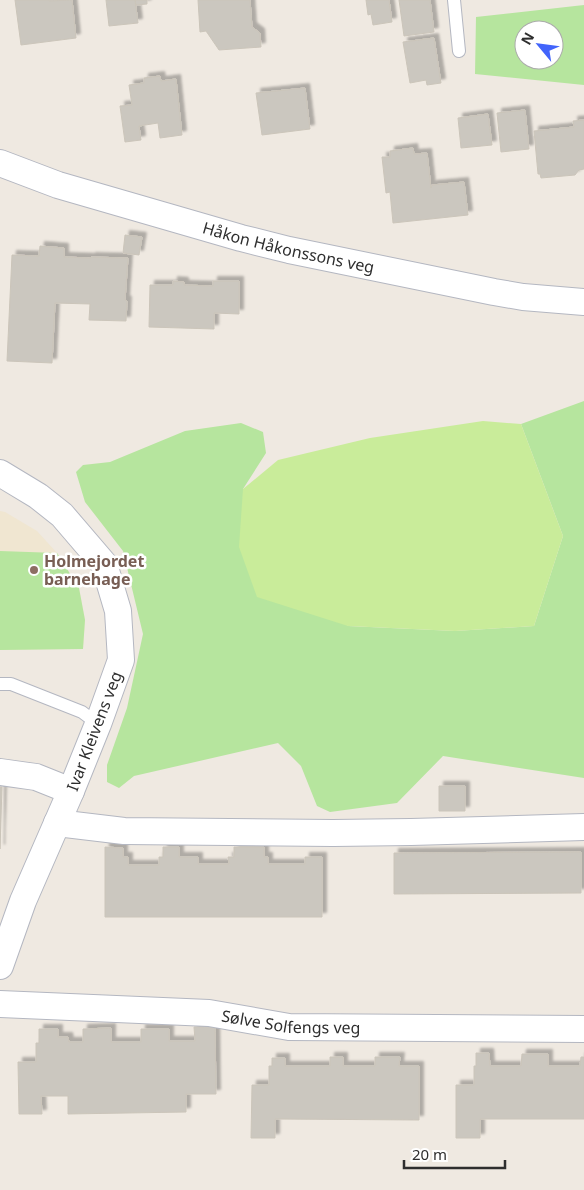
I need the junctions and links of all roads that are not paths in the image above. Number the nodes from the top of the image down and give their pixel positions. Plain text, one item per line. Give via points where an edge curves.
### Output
1 (454, 0) edge
2 (459, 51) dead end
3 (0, 163) edge
4 (584, 302) edge
5 (0, 473) edge
6 (0, 684) edge
7 (98, 724) junction
8 (0, 772) edge
9 (71, 791) junction
10 (57, 823) junction
11 (584, 827) edge
12 (0, 966) edge
13 (0, 1004) edge
14 (584, 1029) edge

1 - 2 lane
3 - 4 street, Håkon Håkonssons veg via 58,185 241,238 494,292
5 - 7 street, Ivar Kleivens veg via 62,515 104,564 118,611 121,660
6 - 7 lane via 11,684 82,712
7 - 9 street, Ivar Kleivens veg
8 - 9 street via 36,778
9 - 10 street, Ivar Kleivens veg
10 - 11 street via 124,831 323,833
10 - 12 street, Ivar Kleivens veg via 23,901
13 - 14 street, Sølve Solfengs veg via 209,1013 289,1027

